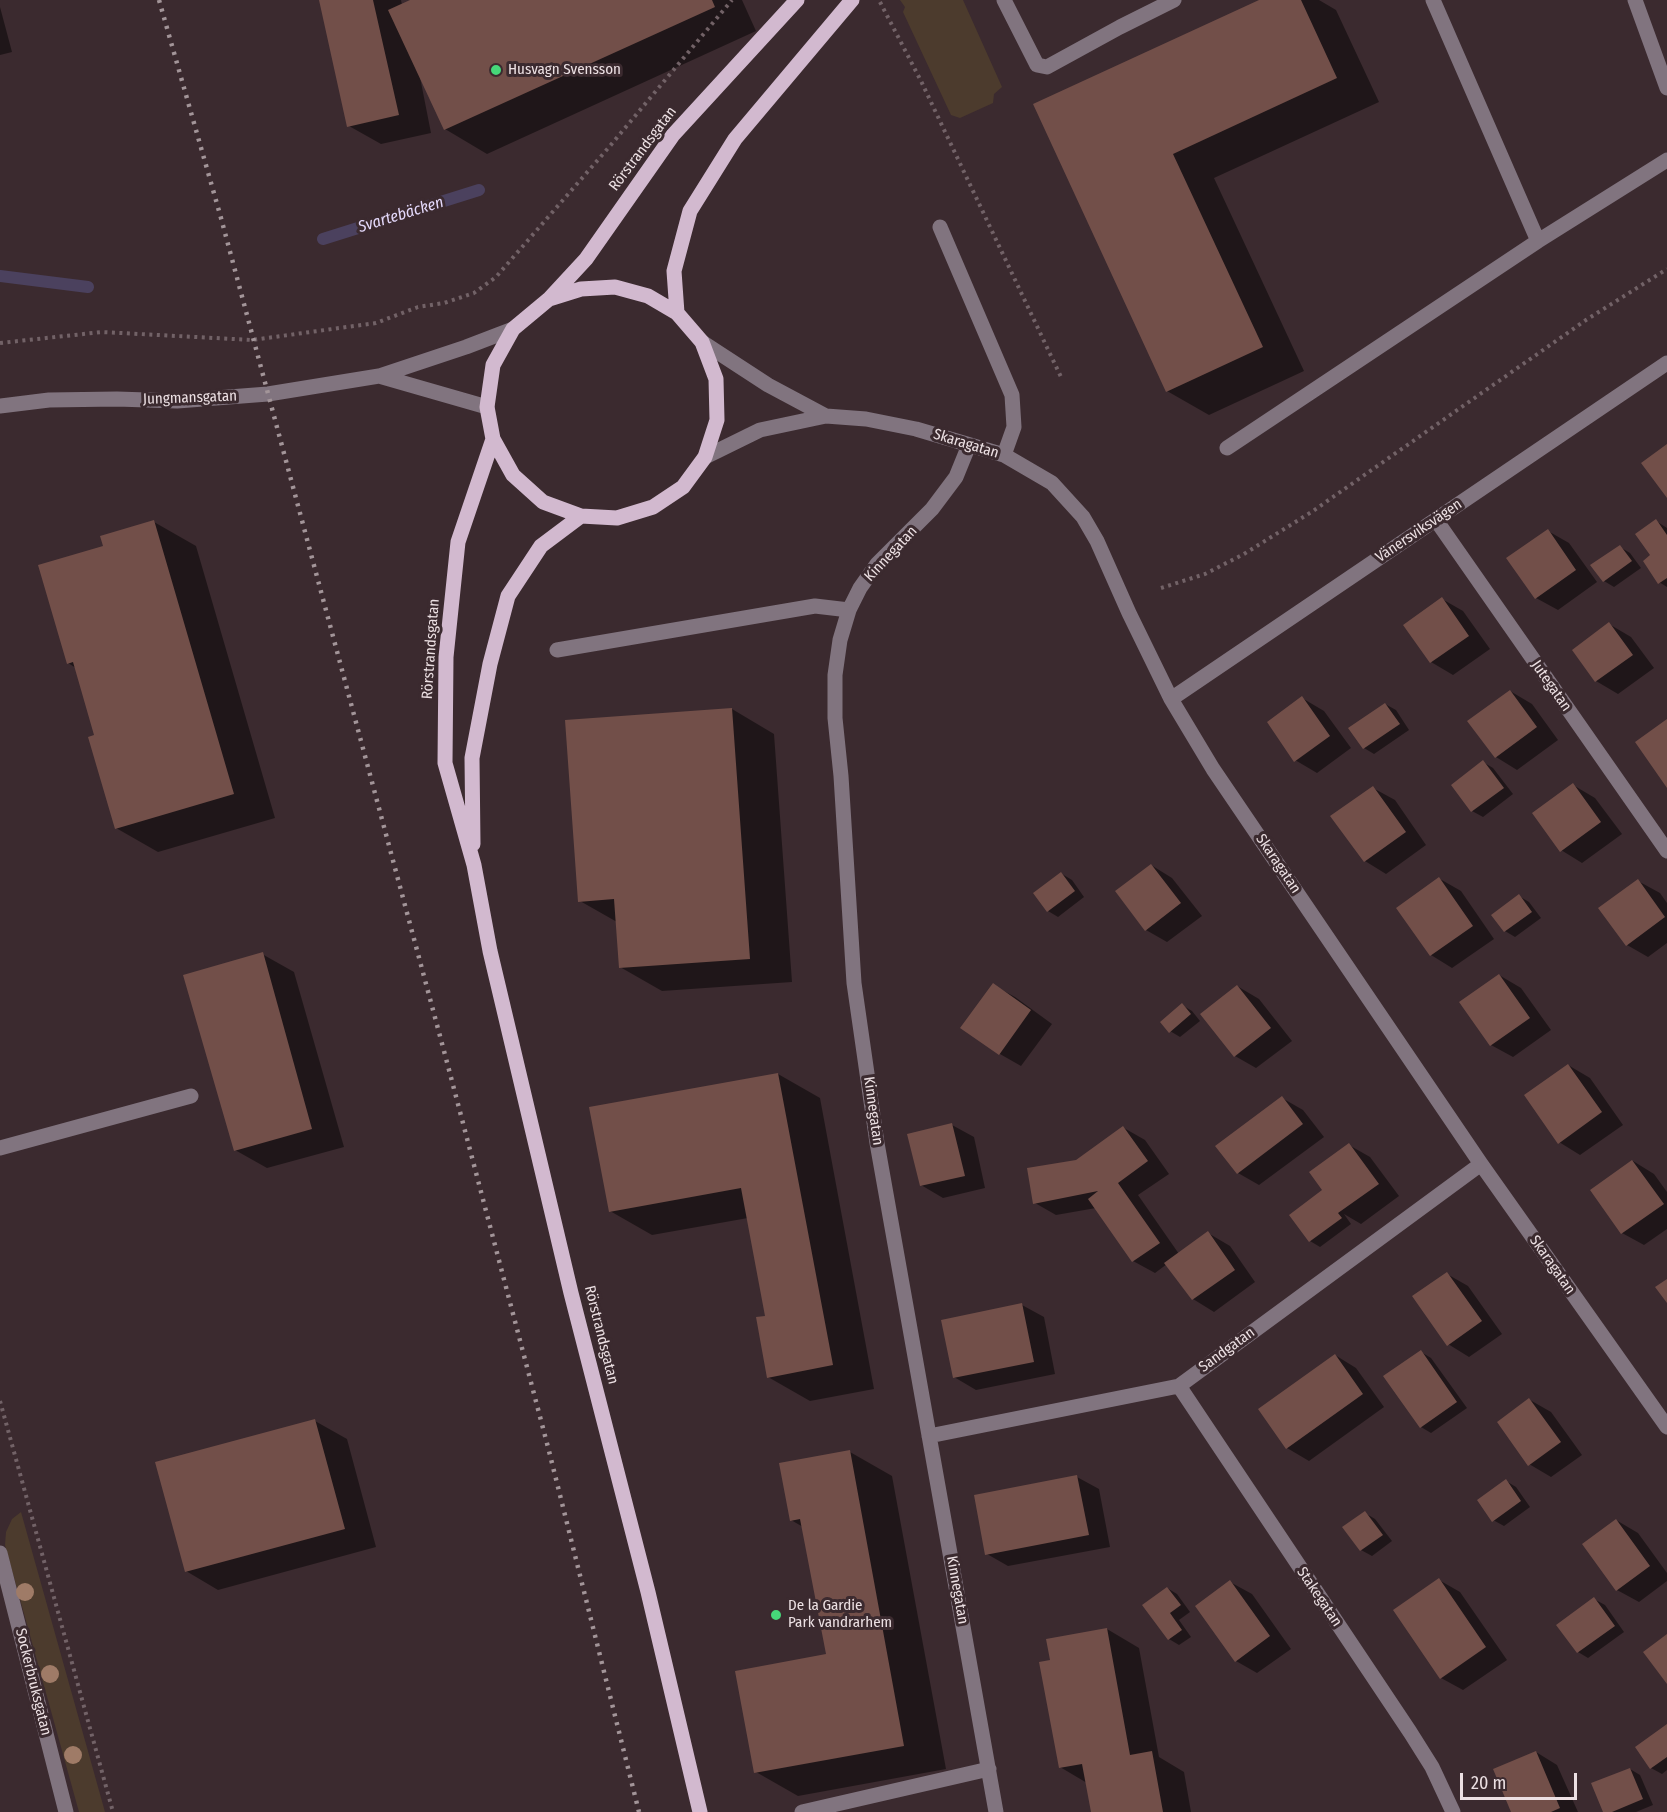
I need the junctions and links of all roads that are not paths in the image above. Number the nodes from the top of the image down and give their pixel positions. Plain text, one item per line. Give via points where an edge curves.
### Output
1 (797, 0) edge
2 (852, 0) edge
3 (1004, 0) edge
4 (1174, 0) edge
5 (1433, 0) edge
6 (1635, 0) edge
7 (1667, 88) edge
8 (1667, 160) edge
9 (940, 227) dead end
10 (1538, 241) junction
11 (549, 299) junction
12 (676, 313) junction
13 (513, 329) junction
14 (702, 342) junction
15 (1667, 363) edge
16 (380, 376) junction
17 (0, 406) edge
18 (487, 407) junction
19 (826, 416) junction
20 (493, 438) junction
21 (969, 445) junction
22 (1227, 448) dead end
23 (1004, 455) junction
24 (705, 457) junction
25 (581, 516) junction
26 (1436, 520) junction
27 (849, 609) junction
28 (557, 650) dead end
29 (1171, 699) junction
30 (1667, 851) edge
31 (474, 865) junction
32 (191, 1096) dead end
33 (0, 1148) edge
34 (1481, 1164) junction
35 (1179, 1386) junction
36 (1667, 1427) edge
37 (929, 1436) junction
38 (0, 1553) edge
39 (989, 1769) junction
40 (66, 1812) edge
41 (700, 1812) edge
42 (802, 1812) edge
43 (996, 1812) edge
44 (1453, 1812) edge

1 - 11 main road, Rörstrandsgatan via 673,135 586,259
2 - 12 main road via 735,139 690,211 674,271
3 - 4 street via 1037,65 1047,67
5 - 10 street
6 - 7 street
8 - 10 street
9 - 23 street via 1012,395 1014,427
10 - 22 street
11 - 12 main road, Rörstrandsgatan via 581,289 615,287 648,296
11 - 13 main road, Rörstrandsgatan
12 - 14 main road, Rörstrandsgatan
13 - 16 street, Jungmansgatan
13 - 18 main road, Rörstrandsgatan via 493,365
14 - 19 street, Skaragatan via 768,385
14 - 24 main road, Rörstrandsgatan via 717,379 717,420
15 - 26 street, Vänersviksvägen
16 - 17 street, Jungmansgatan via 268,394 177,401 50,400
16 - 18 street, Jungmansgatan
18 - 20 main road, Rörstrandsgatan
19 - 21 street, Skaragatan via 896,424
19 - 24 street, Skaragatan via 760,430
20 - 25 main road, Rörstrandsgatan via 513,475 535,495 543,502
20 - 31 main road, Rörstrandsgatan via 458,542 446,657 445,763
21 - 23 street, Skaragatan
21 - 27 street, Kinnegatan via 956,477 932,509 877,564
23 - 29 street, Skaragatan via 1052,483 1083,517
24 - 25 main road, Rörstrandsgatan via 683,487 653,507 617,518
25 - 31 main road, Rörstrandsgatan via 541,546 508,596 472,758
26 - 29 street, Vänersviksvägen
26 - 30 street, Jutegatan
27 - 28 street via 815,606
27 - 37 street, Kinnegatan via 835,675 835,718 854,983 877,1143
29 - 34 street, Skaragatan via 1213,769
31 - 41 main road, Rörstrandsgatan via 490,951 571,1293
32 - 33 street
34 - 35 street, Sandgatan
34 - 36 street, Skaragatan
35 - 37 street, Sandgatan
35 - 44 street, Stakegatan via 1410,1732
37 - 39 street, Kinnegatan
38 - 40 street, Sockerbruksgatan
39 - 42 street
39 - 43 street, Kinnegatan

